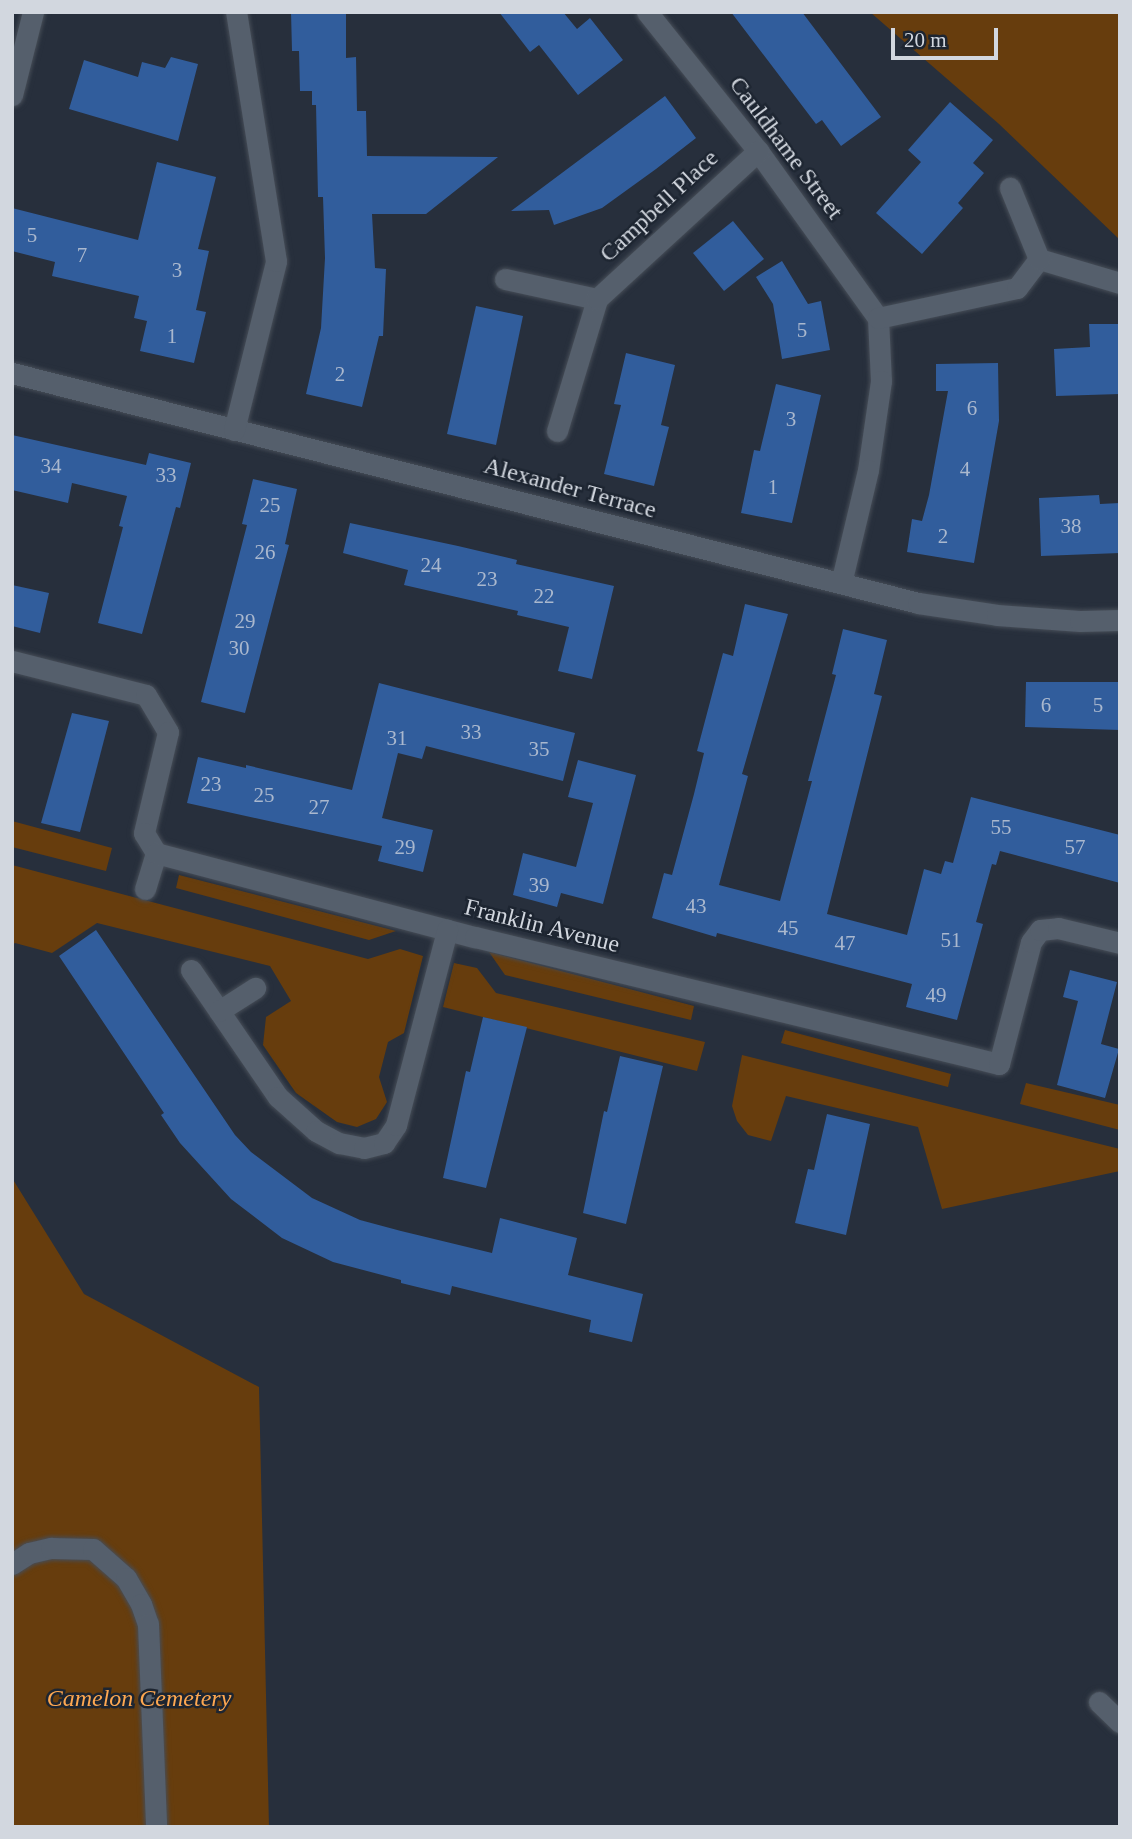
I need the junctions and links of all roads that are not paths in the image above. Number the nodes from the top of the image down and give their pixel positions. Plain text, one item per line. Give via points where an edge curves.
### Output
1 (33, 12) edge
2 (236, 12) edge
3 (647, 12) edge
4 (12, 94) edge
5 (758, 151) junction
6 (1010, 188) dead end
7 (1039, 259) junction
8 (505, 279) dead end
9 (1120, 283) edge
10 (597, 299) junction
11 (878, 318) junction
12 (12, 373) edge
13 (234, 430) junction
14 (557, 431) dead end
15 (841, 583) junction
16 (1120, 620) edge
17 (12, 661) edge
18 (156, 853) junction
19 (145, 889) dead end
20 (447, 930) junction
21 (1120, 943) edge
22 (191, 970) dead end
23 (255, 988) dead end
24 (219, 1011) junction
25 (12, 1564) edge
26 (1100, 1702) dead end
27 (1120, 1722) edge
28 (156, 1827) edge

1 - 4 street
2 - 13 street via 276,261
3 - 5 street, Cauldhame Street
5 - 10 street, Campbell Place
5 - 11 street, Cauldhame Street
6 - 7 street
7 - 9 street
7 - 11 street via 1017,288
8 - 10 street, Campbell Place
10 - 14 street, Campbell Place
11 - 15 street via 881,380 868,470
12 - 13 street, Alexander Terrace
13 - 15 street, Alexander Terrace
15 - 16 street, Alexander Terrace via 918,603 997,615
17 - 18 street via 146,695 168,732 144,833
18 - 19 street
18 - 20 street, Franklin Avenue
20 - 21 street, Franklin Avenue via 999,1064 1031,942 1041,930 1058,928
20 - 24 street via 396,1125 384,1143 364,1148 339,1143 316,1131 278,1097
22 - 24 street
23 - 24 street
25 - 28 street via 29,1553 51,1548 93,1549 126,1578 141,1604 148,1624
26 - 27 street

